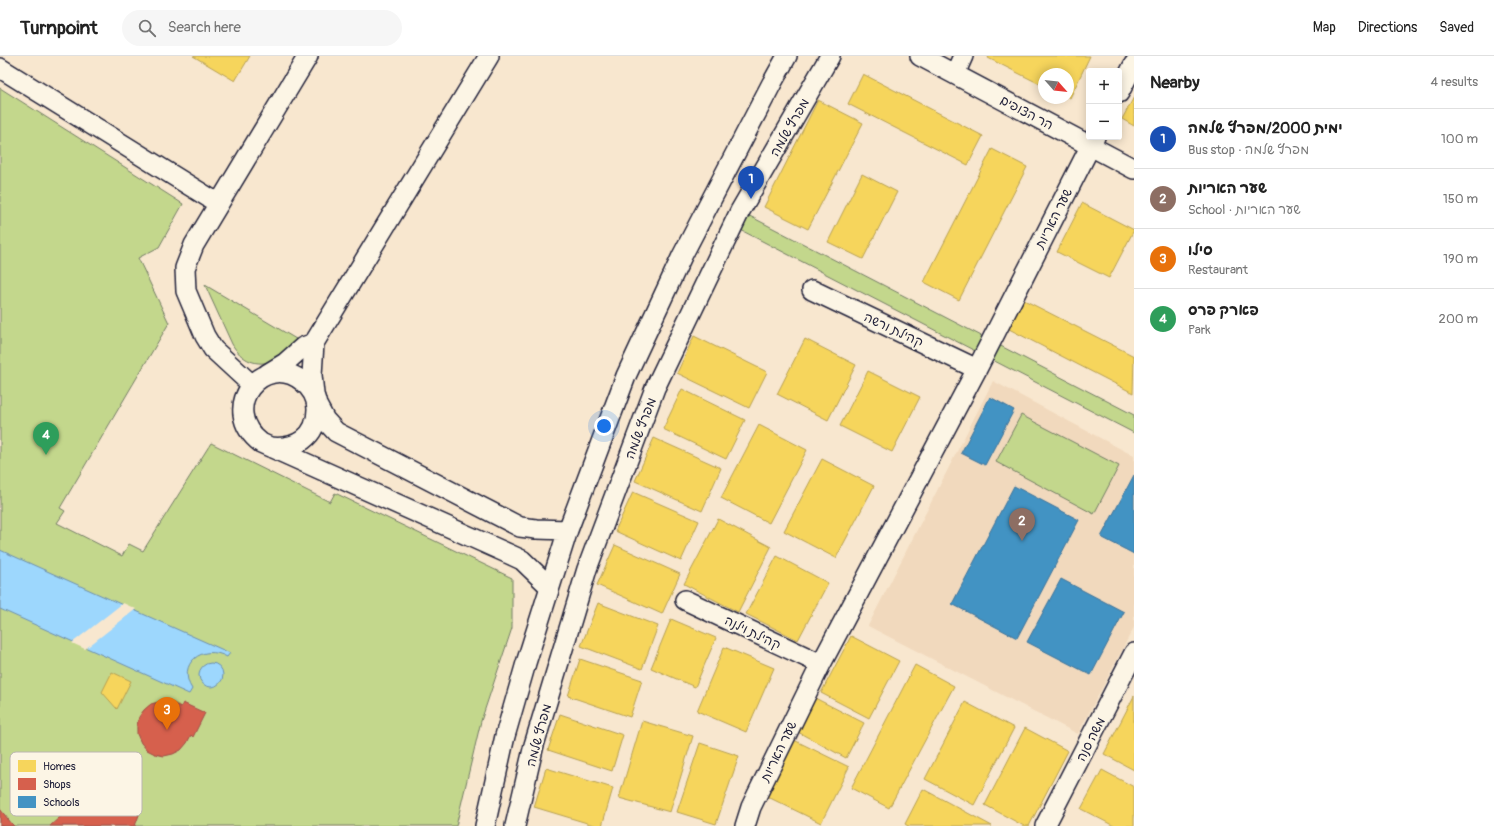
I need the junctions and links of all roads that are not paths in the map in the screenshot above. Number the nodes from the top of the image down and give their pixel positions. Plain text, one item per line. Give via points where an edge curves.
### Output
1 (308, 56) edge
2 (489, 56) edge
3 (771, 56) edge
4 (787, 56) edge
5 (830, 56) edge
6 (920, 56) edge
7 (964, 56) edge
8 (1134, 64) edge
9 (0, 68) edge
10 (954, 74) junction
11 (772, 82) junction
12 (1122, 87) edge
13 (1093, 141) edge
14 (1134, 169) edge
15 (219, 204) junction
16 (812, 290) dead end
17 (314, 343) junction
18 (977, 369) junction
19 (258, 381) junction
20 (315, 399) junction
21 (270, 447) junction
22 (568, 530) junction
23 (550, 587) junction
24 (685, 600) dead end
25 (1134, 653) edge
26 (821, 664) junction
27 (485, 826) edge
28 (515, 826) edge
29 (745, 826) edge
30 (1045, 826) edge

1 - 15 street
2 - 17 street
3 - 11 street
4 - 11 street
5 - 28 street, מפרץ שלמה via 740,211 655,388 587,569 534,745
6 - 10 street, הר הצופים
7 - 10 street
8 - 12 street
9 - 15 street
10 - 13 street, הר הצופים
11 - 22 street via 682,256 626,376
13 - 14 street, הר הצופים
13 - 18 street, שער האריות
15 - 19 street via 194,245 185,268 186,291 205,336 214,349
16 - 18 street, קהילת ורשה
17 - 19 street via 303,347
17 - 20 street via 312,375
18 - 26 street, שער האריות
19 - 20 street via 275,373 287,373 307,384
19 - 21 street via 246,393 242,412 247,430 261,443
20 - 21 street via 317,416 309,435 291,446
20 - 22 street via 325,420 336,432 520,527
21 - 23 street via 522,560
22 - 23 street
23 - 27 street via 505,736
24 - 26 street, קהילת וילנה
25 - 30 street, משה סנה
26 - 29 street, שער האריות via 751,806

